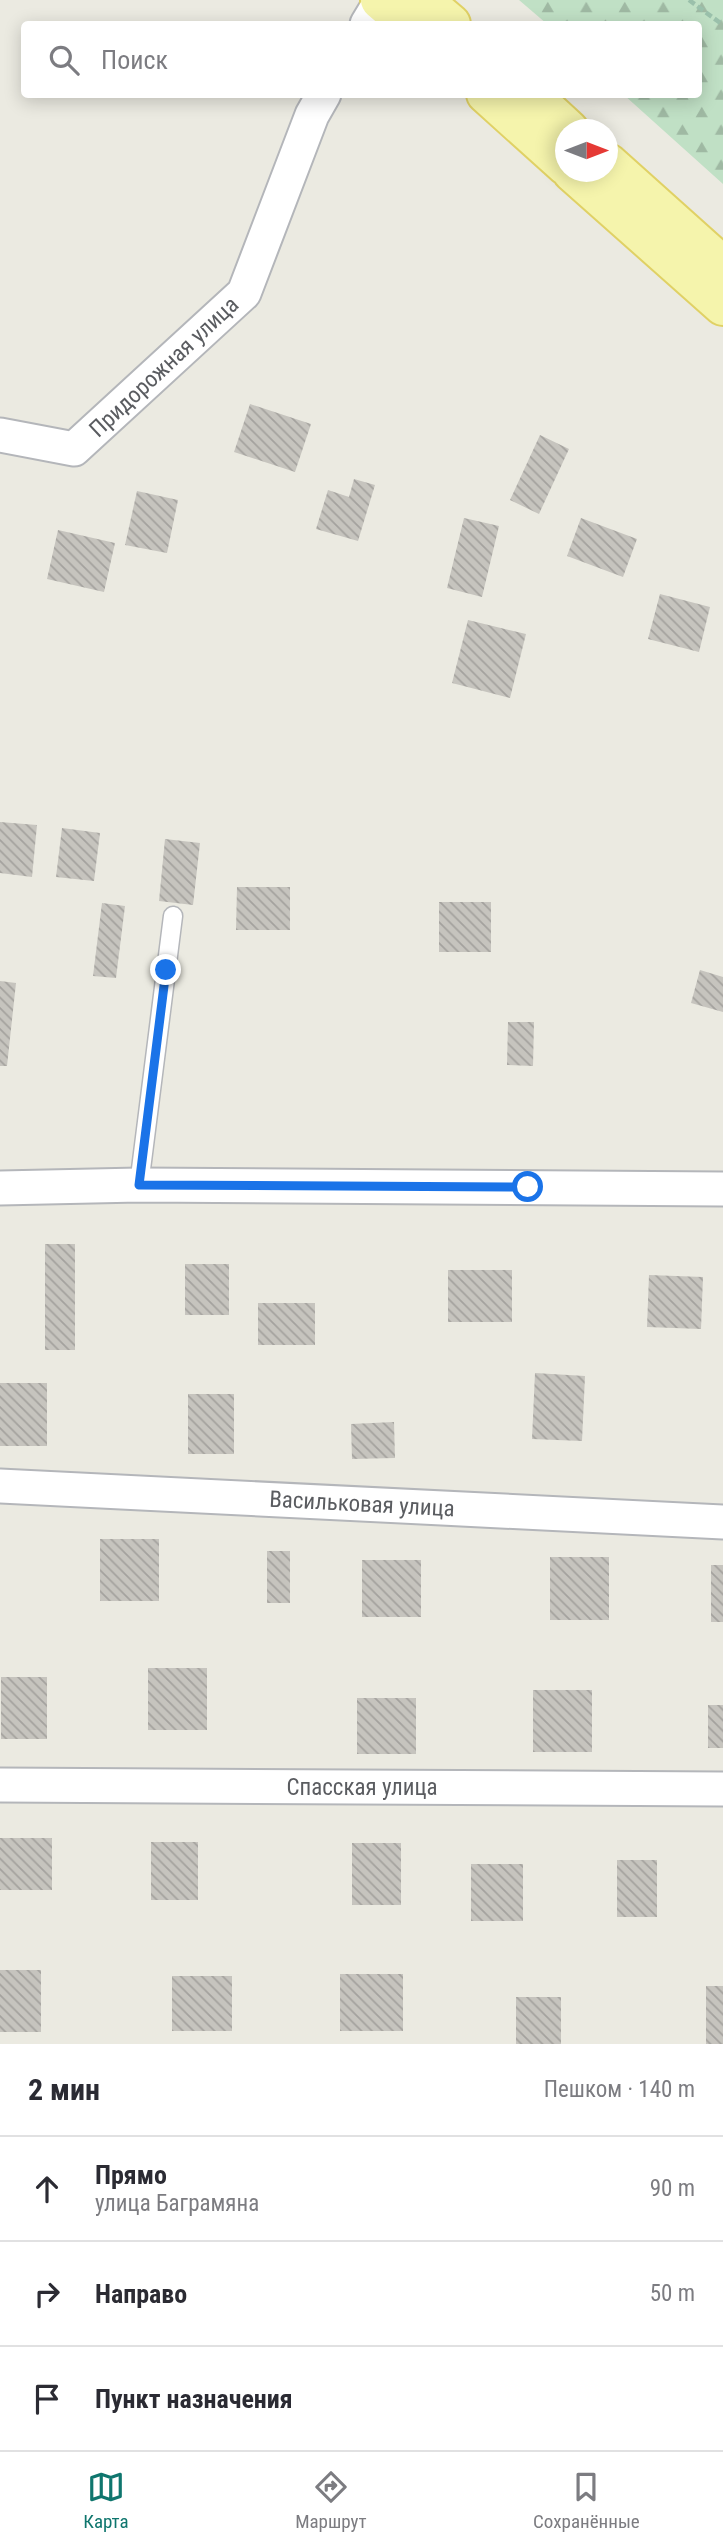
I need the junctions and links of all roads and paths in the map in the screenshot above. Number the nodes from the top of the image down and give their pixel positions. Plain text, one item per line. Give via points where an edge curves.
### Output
1 (423, 0) edge
2 (690, 0) edge
3 (448, 21) edge
4 (723, 25) edge
5 (322, 98) edge
6 (490, 98) edge
7 (534, 98) edge
8 (557, 119) edge
9 (555, 157) edge
10 (618, 173) edge
11 (583, 182) edge
12 (723, 266) edge
13 (723, 306) edge
14 (0, 435) edge
15 (173, 916) dead end
16 (139, 1185) junction
17 (0, 1188) edge
18 (723, 1189) edge
19 (0, 1486) edge
20 (723, 1522) edge
21 (0, 1785) edge
22 (723, 1789) edge

1 - 3 main road
2 - 4 path
5 - 14 street, Придорожная улица via 244,293 74,449
6 - 9 main road
7 - 8 main road
10 - 12 main road
11 - 13 main road
15 - 16 lane
16 - 17 street
16 - 18 street
19 - 20 street, Васильковая улица
21 - 22 street, Спасская улица

